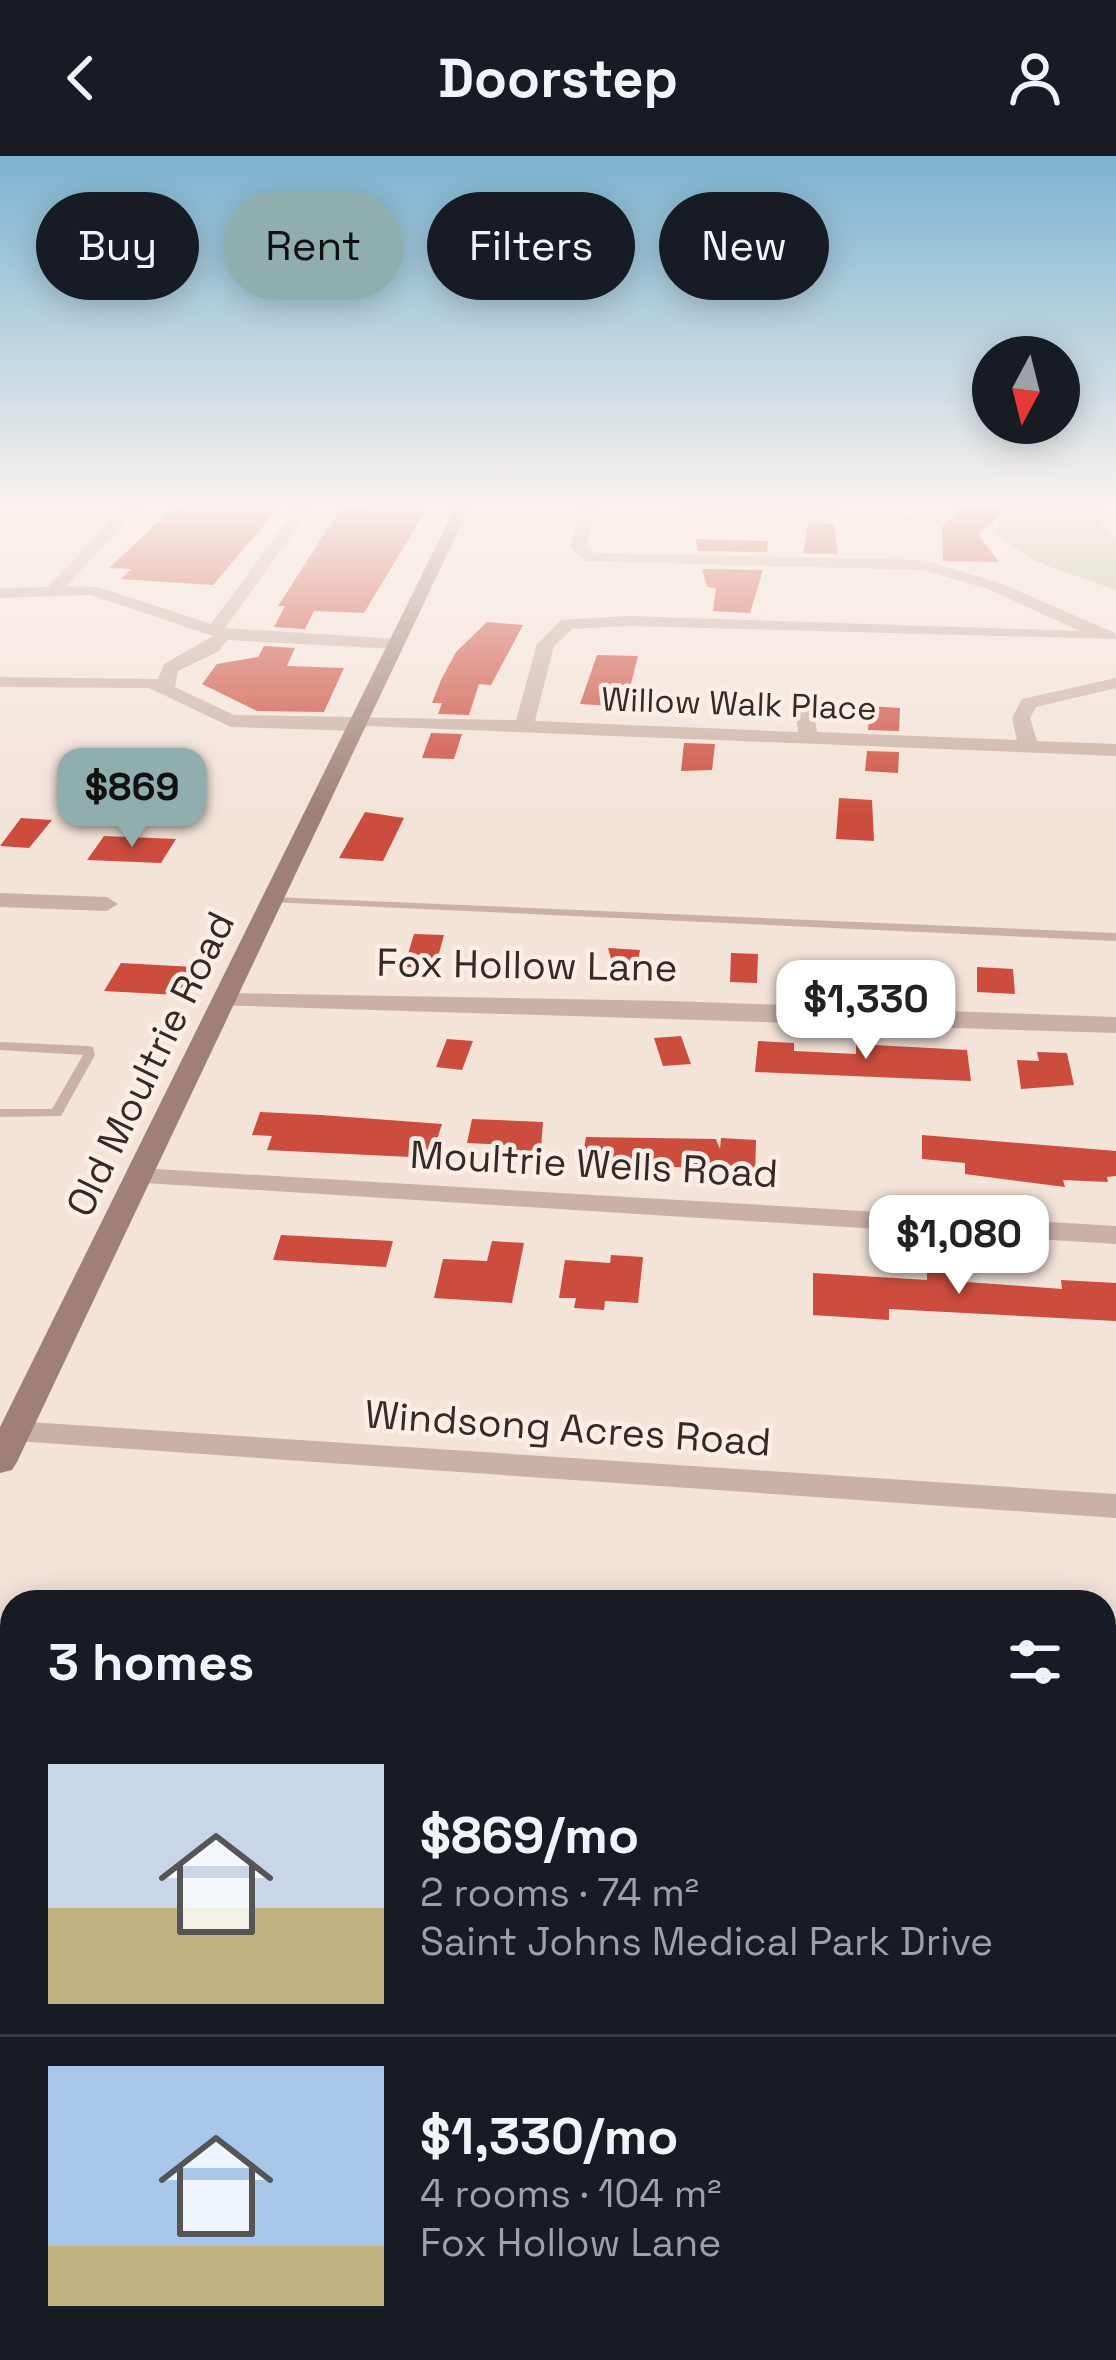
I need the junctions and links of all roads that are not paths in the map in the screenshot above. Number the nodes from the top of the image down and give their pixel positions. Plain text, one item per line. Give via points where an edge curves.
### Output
1 (152, 609) edge
2 (235, 609) edge
3 (414, 609) edge
4 (1045, 609) edge
5 (219, 632) junction
6 (1112, 639) edge
7 (397, 644) junction
8 (0, 682) edge
9 (1116, 683) edge
10 (166, 686) junction
11 (802, 695) dead end
12 (359, 722) junction
13 (524, 727) junction
14 (808, 738) junction
15 (1028, 746) junction
16 (1116, 750) edge
17 (0, 900) edge
18 (273, 900) junction
19 (107, 904) dead end
20 (1116, 937) edge
21 (225, 1000) junction
22 (1116, 1025) edge
23 (0, 1046) edge
24 (0, 1114) edge
25 (139, 1176) junction
26 (1116, 1234) edge
27 (7, 1447) edge
28 (1116, 1506) edge

1 - 5 street
2 - 5 street
3 - 7 main road, Old Moultrie Road
4 - 6 street
5 - 7 street
5 - 10 street via 213,646 170,668
6 - 13 street via 567,624 546,644
7 - 12 main road, Old Moultrie Road
8 - 10 street
9 - 15 street via 1029,703 1021,718
10 - 12 street, Willow Walk Place via 231,721
11 - 14 street
12 - 13 street, Willow Walk Place
12 - 18 main road, Old Moultrie Road
13 - 14 street, Willow Walk Place
14 - 15 street, Willow Walk Place
15 - 16 street, Willow Walk Place
17 - 19 street
18 - 20 lane
18 - 21 main road, Old Moultrie Road
21 - 22 street, Fox Hollow Lane via 730,1006
21 - 25 main road, Old Moultrie Road
23 - 24 lane via 89,1054 56,1113
25 - 26 street, Moultrie Wells Road
25 - 27 main road, Old Moultrie Road
27 - 28 street, Windsong Acres Road

